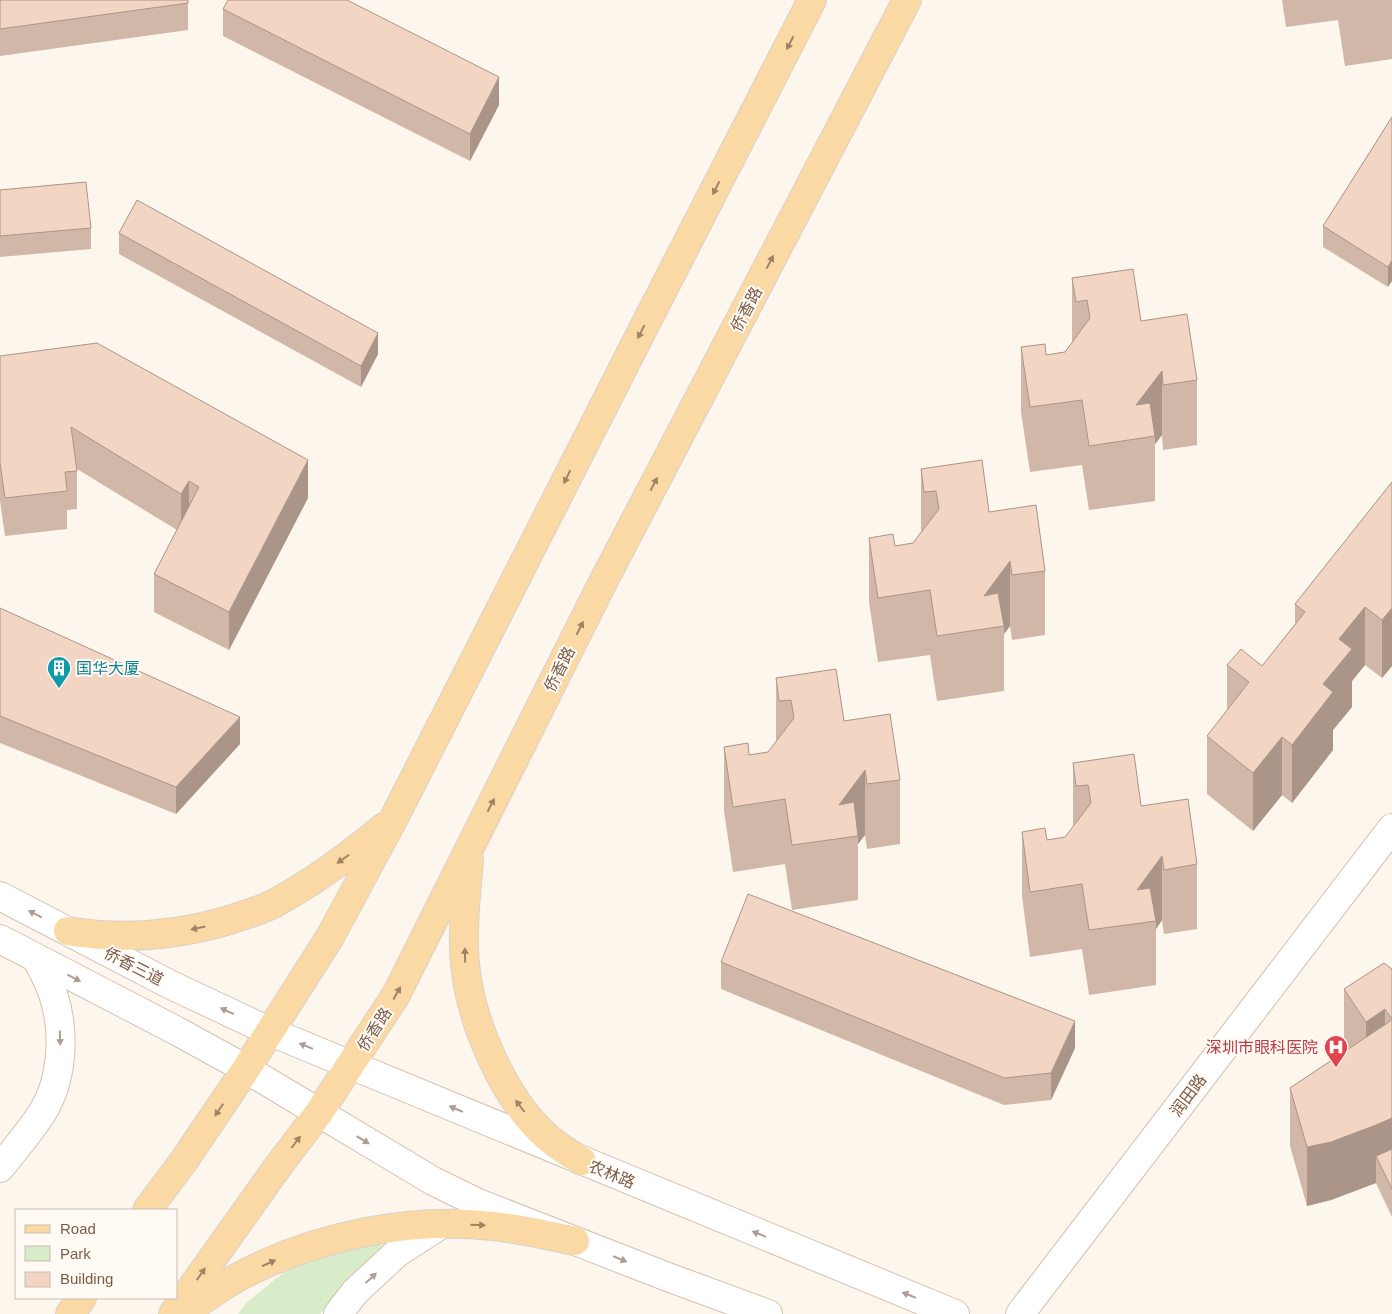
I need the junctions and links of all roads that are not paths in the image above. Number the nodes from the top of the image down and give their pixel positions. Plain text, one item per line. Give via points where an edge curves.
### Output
1 (908, 0) edge
2 (807, 5) edge
3 (394, 818) junction
4 (1392, 828) edge
5 (470, 848) junction
6 (0, 896) edge
7 (68, 931) junction
8 (0, 939) edge
9 (36, 958) junction
10 (271, 1032) junction
11 (352, 1065) junction
12 (246, 1069) junction
13 (318, 1114) junction
14 (582, 1161) junction
15 (0, 1168) edge
16 (148, 1209) edge
17 (442, 1224) junction
18 (575, 1241) junction
19 (173, 1314) edge
20 (182, 1314) edge
21 (338, 1314) edge
22 (768, 1314) edge
23 (955, 1314) edge
24 (1020, 1314) edge

5 -> 1 main road, 侨香路 via 603,582
2 -> 3 main road
3 -> 7 main road via 313,880 274,904 245,916 183,931 150,935 96,936
3 - 10 main road via 330,937
4 - 24 main road, 润田路
11 -> 5 main road, 侨香路 via 396,995
14 -> 5 main road via 547,1137 531,1121 503,1080 480,1029 466,971 464,922
7 -> 6 main road, 侨香三道
10 -> 7 main road, 侨香三道
8 - 9 main road
9 -> 12 main road
9 -> 15 main road via 54,998 60,1058 55,1085 43,1112
11 -> 10 main road, 农林路
10 - 12 main road
11 - 13 main road, 侨香路
14 -> 11 main road, 农林路
12 - 13 main road
12 -> 16 main road
13 -> 18 main road via 433,1181 478,1203
19 -> 13 main road, 侨香路
23 -> 14 main road, 农林路
17 -> 18 main road via 492,1225
20 -> 17 main road via 242,1275 303,1248 374,1229
21 -> 17 main road via 355,1292 397,1254
18 -> 22 main road

